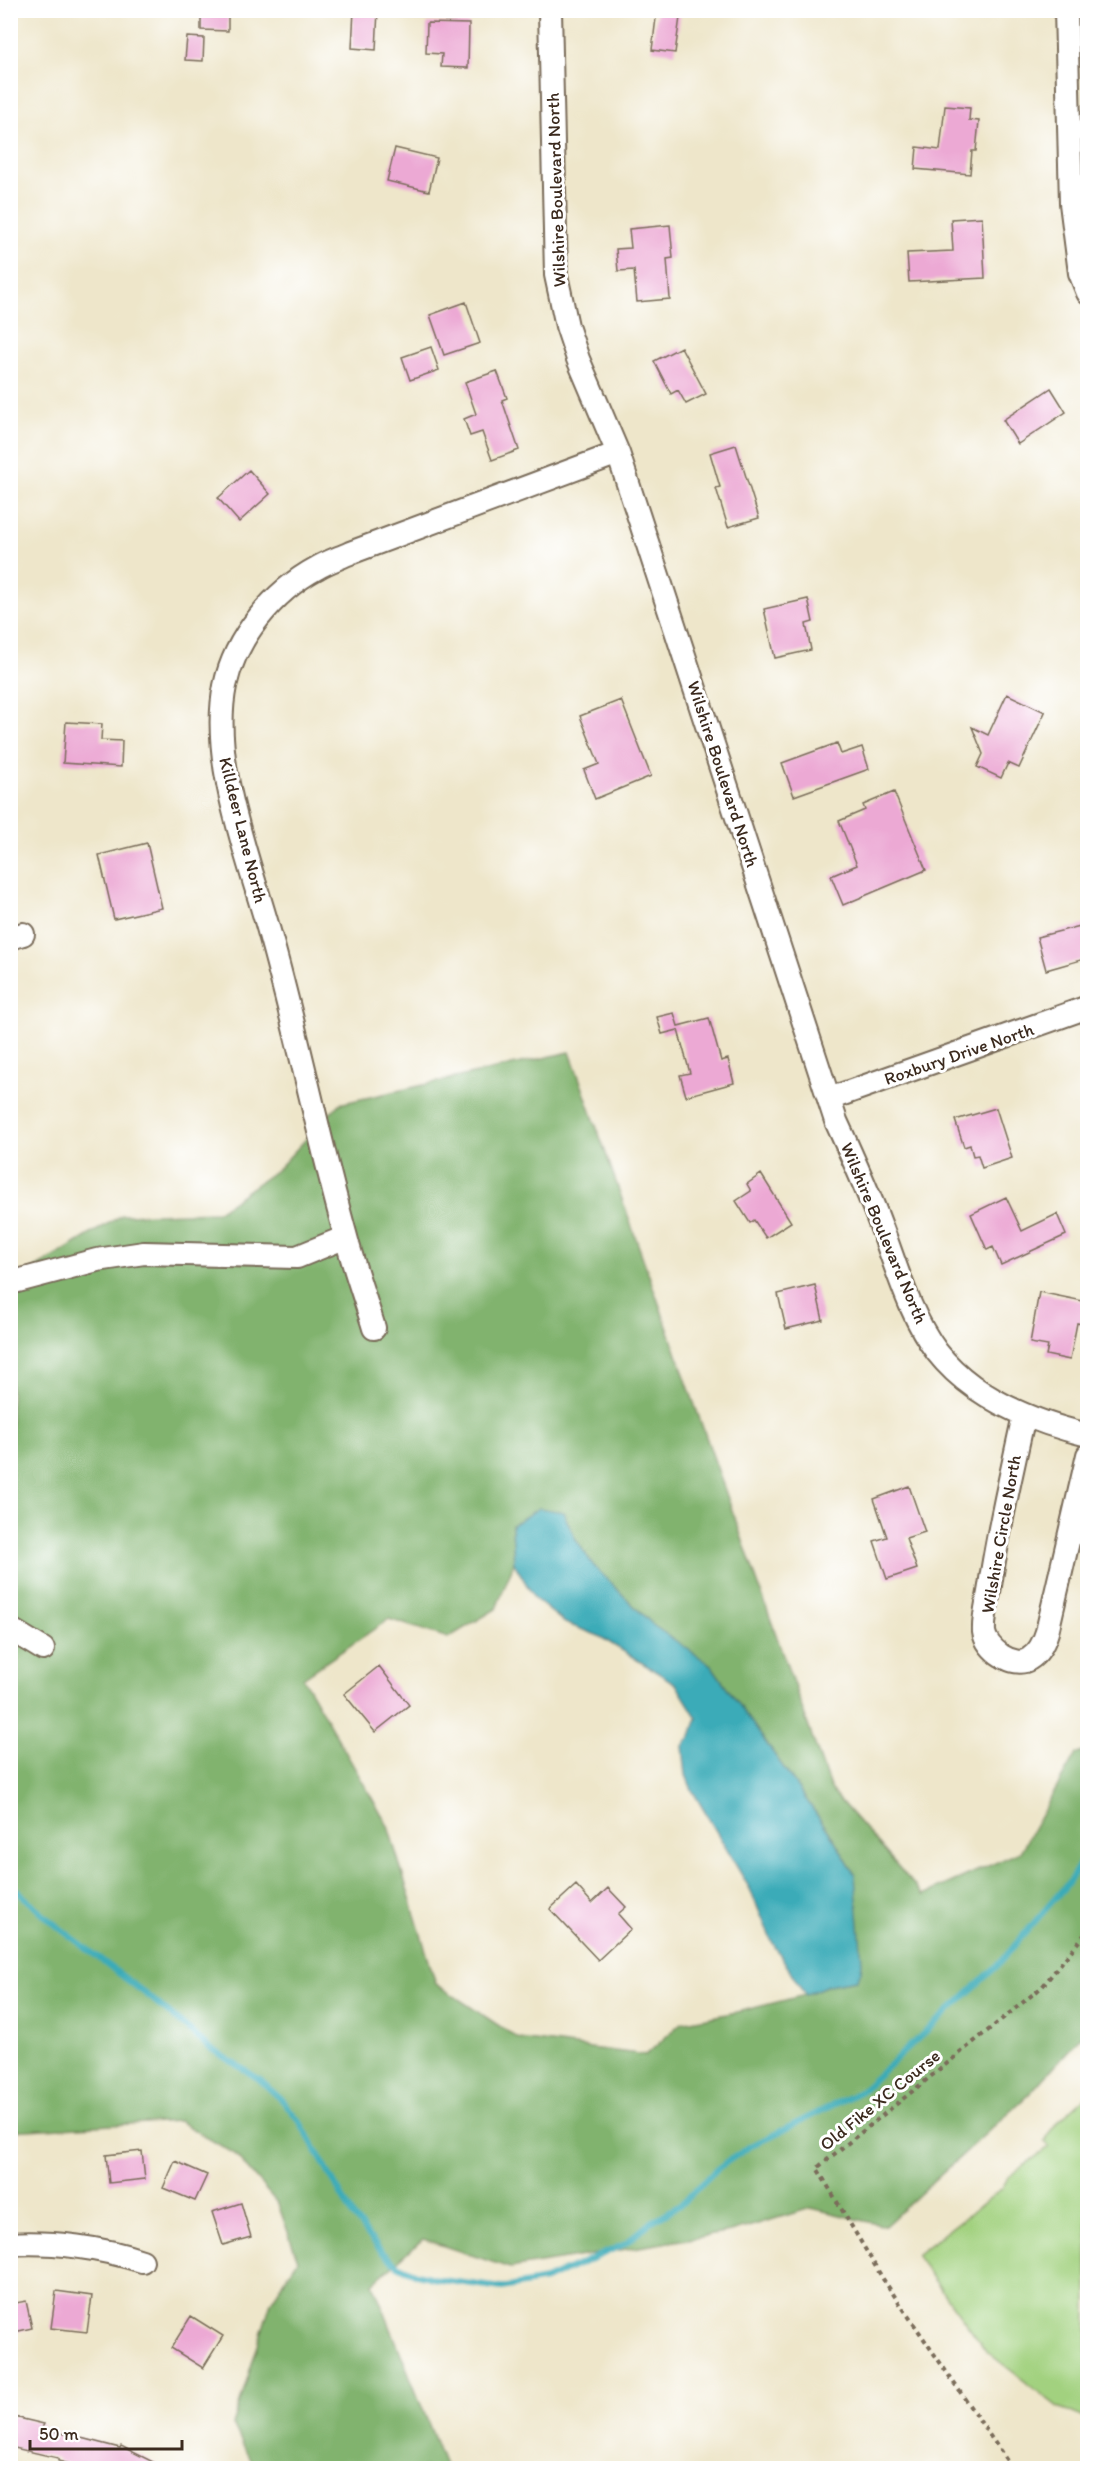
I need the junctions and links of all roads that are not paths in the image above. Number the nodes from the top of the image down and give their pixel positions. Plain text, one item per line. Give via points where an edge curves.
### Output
1 (550, 10) edge
2 (1066, 10) edge
3 (1088, 293) edge
4 (618, 453) junction
5 (1088, 1008) edge
6 (829, 1099) junction
7 (346, 1237) junction
8 (10, 1283) edge
9 (374, 1328) dead end
10 (1024, 1415) junction
11 (1088, 1435) edge
12 (1088, 1455) edge
13 (10, 1629) edge
14 (43, 1649) dead end
15 (10, 2244) edge
16 (142, 2261) dead end

1 - 4 street, Wilshire Boulevard North via 556,275 578,359
2 - 3 street via 1071,203 1080,273
4 - 6 street, Wilshire Boulevard North
4 - 7 street, Killdeer Lane North via 315,568 268,605 247,633 225,685 220,721 224,765
5 - 6 street, Roxbury Drive North
6 - 10 street, Wilshire Boulevard North via 897,1271 937,1351 976,1388
7 - 8 street via 297,1257 144,1253 97,1260
7 - 9 street, Killdeer Lane North
10 - 11 street, Wilshire Boulevard North
10 - 12 street, Wilshire Circle North via 993,1563 984,1631 992,1648 1006,1658 1029,1659 1042,1645
13 - 14 street
15 - 16 street via 114,2252

